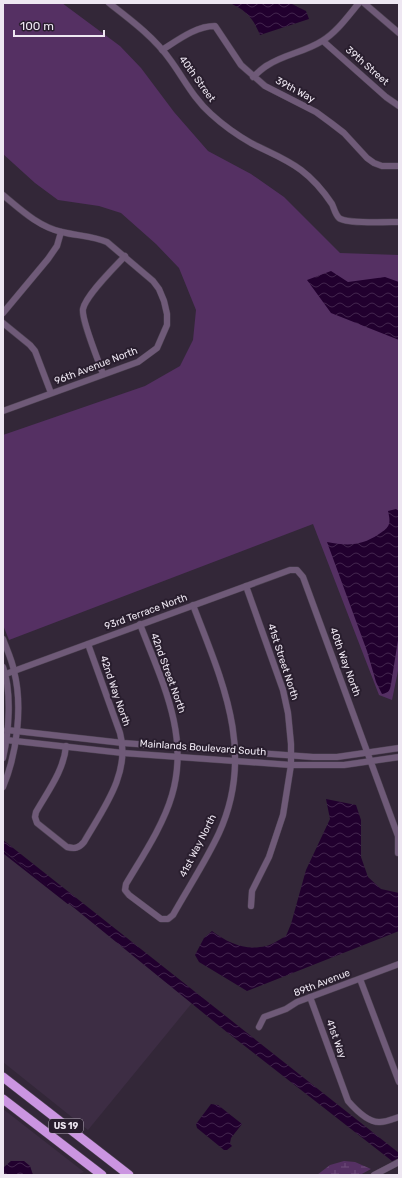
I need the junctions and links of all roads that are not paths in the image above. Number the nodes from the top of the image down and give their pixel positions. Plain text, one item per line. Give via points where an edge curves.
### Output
1 (109, 3) edge
2 (359, 3) edge
3 (364, 3) edge
4 (399, 33) edge
5 (323, 41) junction
6 (162, 50) junction
7 (254, 77) junction
8 (399, 106) edge
9 (399, 166) edge
10 (3, 195) edge
11 (399, 222) edge
12 (61, 232) junction
13 (125, 256) junction
14 (3, 313) edge
15 (3, 323) edge
16 (103, 374) junction
17 (51, 393) junction
18 (3, 411) edge
19 (297, 570) joint
20 (246, 586) junction
21 (193, 605) junction
22 (140, 624) junction
23 (3, 639) edge
24 (88, 644) junction
25 (3, 667) edge
26 (14, 671) junction
27 (4, 675) edge
28 (7, 730) junction
29 (17, 731) junction
30 (6, 740) junction
31 (16, 741) junction
32 (122, 743) junction
33 (66, 746) junction
34 (178, 748) junction
35 (399, 748) edge
36 (235, 752) junction
37 (123, 753) junction
38 (368, 753) junction
39 (179, 756) junction
40 (291, 756) junction
41 (399, 757) edge
42 (3, 758) edge
43 (235, 761) junction
44 (371, 762) junction
45 (291, 765) junction
46 (3, 787) edge
47 (398, 852) edge
48 (126, 884) joint
49 (251, 906) dead end
50 (399, 964) edge
51 (360, 979) junction
52 (310, 997) junction
53 (259, 1027) dead end
54 (3, 1077) edge
55 (399, 1082) edge
56 (3, 1085) edge
57 (3, 1099) edge
58 (399, 1117) edge
59 (95, 1148) junction
60 (399, 1162) edge
61 (101, 1174) edge
62 (377, 1174) edge
63 (130, 1175) edge

1 - 6 street, 40th Street
2 - 5 street
3 - 4 street
5 - 7 street via 275,60
5 - 8 street, 39th Street
6 - 7 street, 39th Way via 187,34 215,26 241,65
6 - 11 street, 40th Street via 210,114 251,143 290,162 303,172 325,194 339,218
7 - 9 street, 39th Way via 265,86 316,112 344,133 374,163 382,166
10 - 12 street via 38,223
12 - 13 street via 107,242
12 - 14 street via 57,246 48,259
13 - 16 street via 87,299 83,310 84,321
13 - 16 street, 96th Avenue North via 159,289 167,314 167,325 157,348 138,362
15 - 17 street via 35,351
16 - 17 street, 96th Avenue North
17 - 18 street, 96th Avenue North
19 - 20 street, 93rd Terrace North via 290,570
19 - 38 street, 40th Way North via 303,577
20 - 21 street, 93rd Terrace North
20 - 40 street, 41st Street North via 283,690 292,744
21 - 22 street, 93rd Terrace North
21 - 36 street, 41st Way North via 228,702
22 - 24 street, 93rd Terrace North
22 - 34 street, 42nd Street North via 173,715
23 - 26 street
24 - 26 street, 93rd Terrace North
24 - 32 street, 42nd Way North
25 - 27 street
26 - 27 street, 93rd Terrace North
26 - 29 street
27 - 28 street
28 - 29 street, Mainlands Boulevard South
28 - 30 street
29 - 31 street
29 - 32 street, Mainlands Boulevard South
30 - 31 street, Mainlands Boulevard South
30 - 42 street
31 - 33 street, Mainlands Boulevard South
31 - 46 street
32 - 34 street, Mainlands Boulevard South
32 - 37 street, 42nd Way North
33 - 37 street, Mainlands Boulevard South
33 - 37 street, 42nd Way North via 61,768 35,818 37,823 73,849 84,842 112,793
34 - 36 street, Mainlands Boulevard South
34 - 39 street, 42nd Street North
35 - 38 street, Mainlands Boulevard South
36 - 40 street, Mainlands Boulevard South
36 - 43 street, 41st Way North
37 - 39 street, Mainlands Boulevard South
38 - 40 street, Mainlands Boulevard South via 337,757
38 - 44 street, 40th Way North
39 - 43 street, Mainlands Boulevard South
39 - 48 street, 42nd Street North via 172,795 165,814
40 - 45 street, 41st Street North
41 - 44 street, Mainlands Boulevard South
43 - 45 street, Mainlands Boulevard South
43 - 48 street, 41st Way North via 230,797 219,833 173,915 168,919 161,919 129,894 125,890
44 - 45 street, Mainlands Boulevard South
44 - 47 street, 40th Way North via 398,836
45 - 49 street, 41st Street North via 282,820 269,857 252,891
50 - 51 street, 89th Avenue
51 - 52 street, 89th Avenue
51 - 55 street
52 - 53 street, 89th Avenue via 264,1017
52 - 58 street, 41st Way via 348,1101 370,1120 379,1123
54 - 59 highway, US 19
56 - 59 highway via 78,1142
57 - 61 highway, US 19
59 - 63 highway, US 19
60 - 62 street

